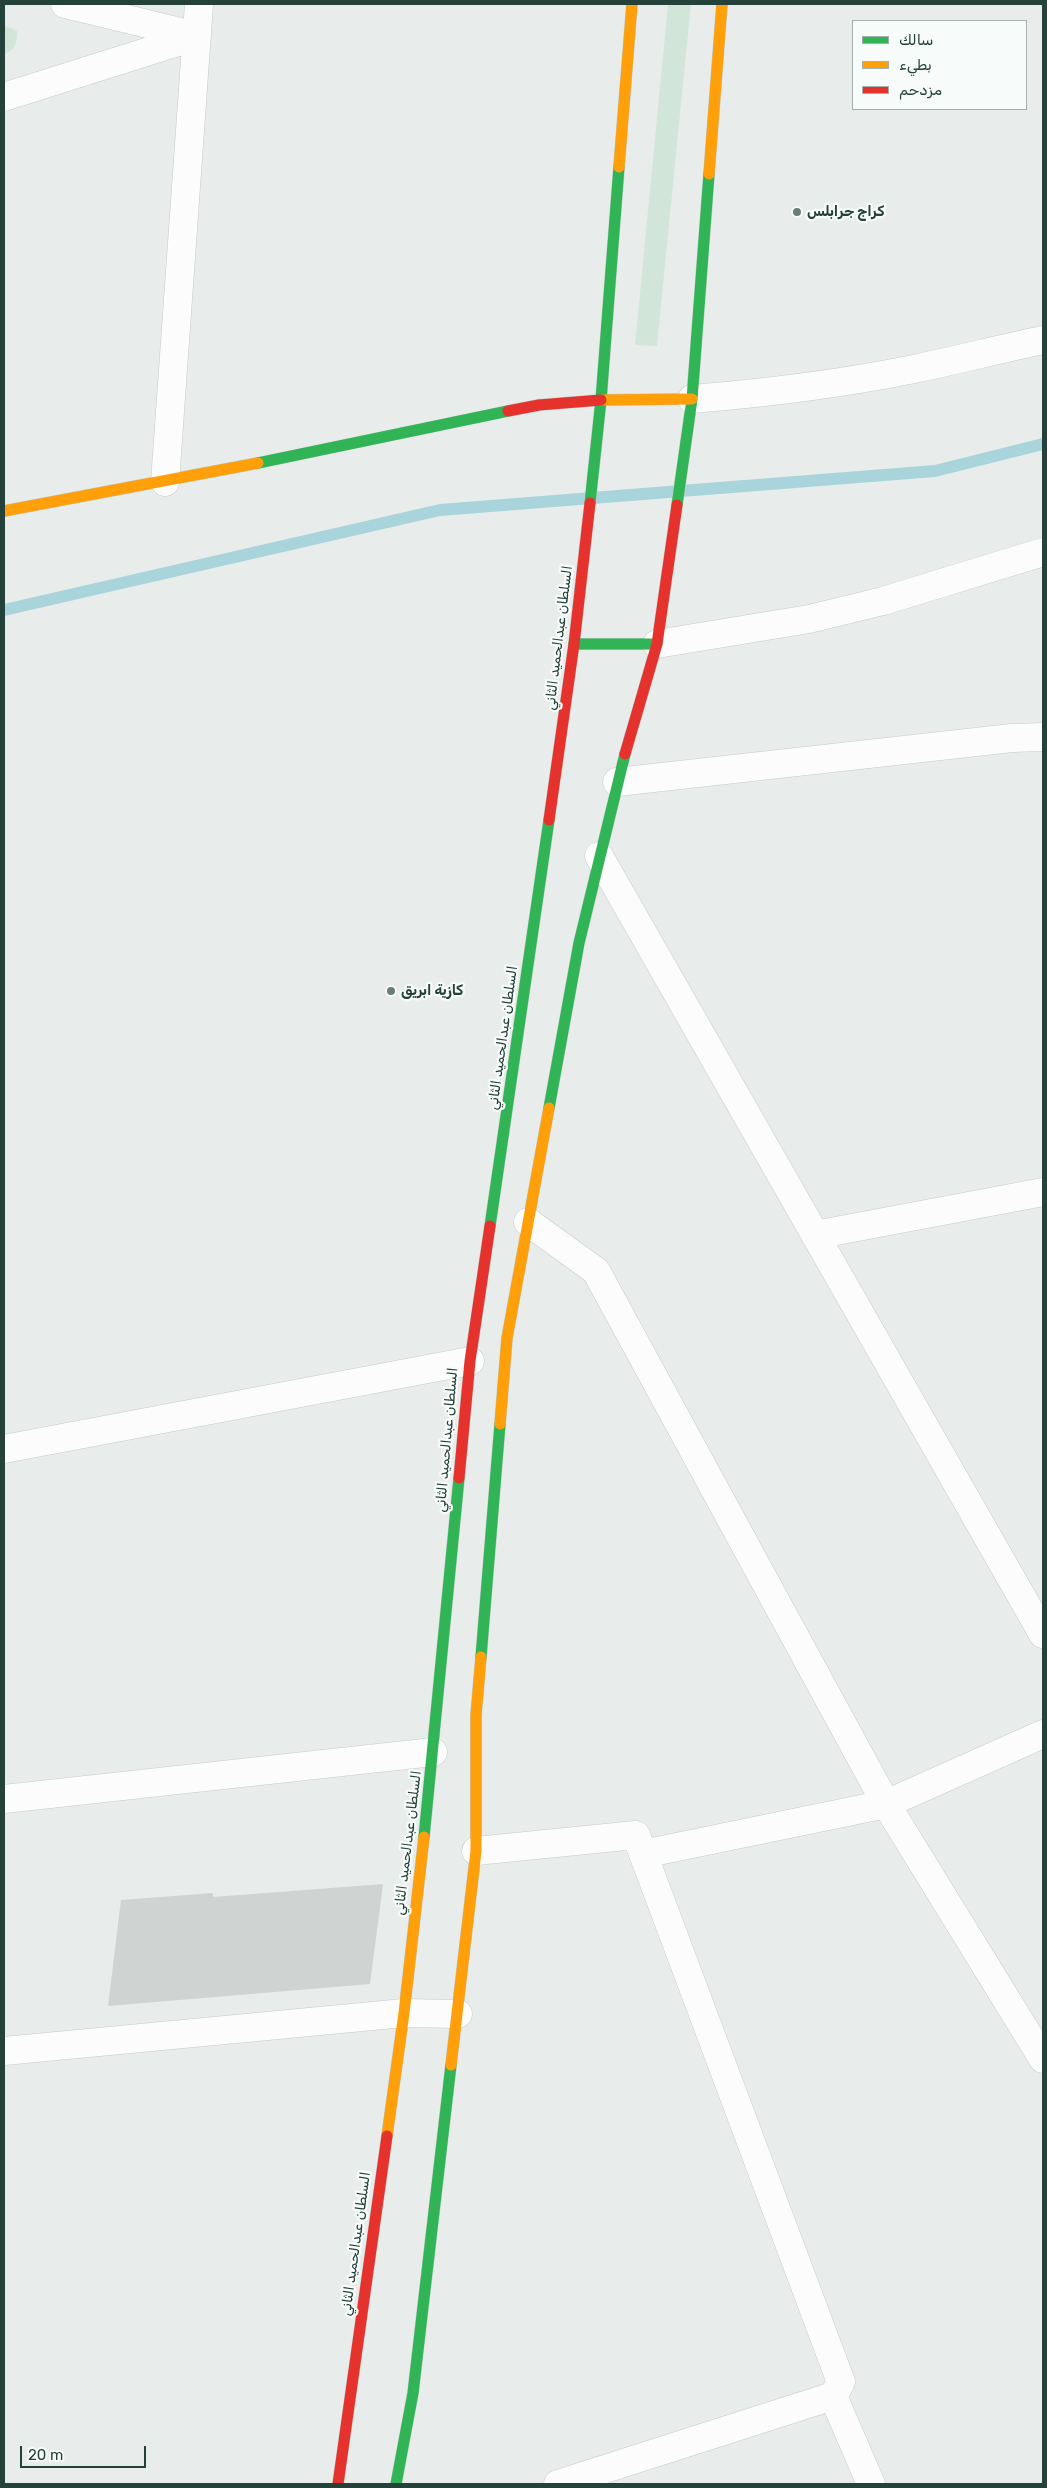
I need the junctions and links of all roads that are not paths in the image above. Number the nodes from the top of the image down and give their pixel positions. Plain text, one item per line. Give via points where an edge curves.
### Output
1 (65, 4) edge
2 (199, 4) edge
3 (632, 4) edge
4 (722, 4) edge
5 (197, 36) junction
6 (4, 97) edge
7 (1043, 340) edge
8 (692, 399) junction
9 (601, 400) junction
10 (165, 482) junction
11 (4, 511) edge
12 (1043, 552) edge
13 (574, 644) junction
14 (657, 644) junction
15 (1043, 737) edge
16 (617, 782) junction
17 (599, 856) junction
18 (1043, 1192) edge
19 (528, 1222) junction
20 (815, 1234) junction
21 (470, 1362) junction
22 (4, 1449) edge
23 (1043, 1634) edge
24 (1043, 1734) edge
25 (433, 1752) junction
26 (4, 1799) edge
27 (886, 1804) junction
28 (476, 1851) junction
29 (643, 1854) junction
30 (404, 2013) junction
31 (458, 2014) junction
32 (4, 2051) edge
33 (1043, 2060) edge
34 (833, 2396) junction
35 (338, 2484) edge
36 (396, 2484) edge
37 (558, 2484) edge
38 (871, 2484) edge

1 - 5 street
2 - 5 street
3 - 9 main road, السلطان عبدالحميد الثاني
4 - 8 main road
5 - 6 street
5 - 10 street
7 - 8 street via 840,382
8 - 9 main road
8 - 14 main road
9 - 10 main road via 539,405
9 - 13 main road, السلطان عبدالحميد الثاني
10 - 11 main road
12 - 14 street via 883,601 799,620
13 - 14 main road
13 - 21 main road, السلطان عبدالحميد الثاني
14 - 16 main road
15 - 16 street
16 - 17 main road
17 - 19 main road via 579,943
17 - 20 street
18 - 20 street
19 - 27 street via 596,1271
19 - 28 main road via 506,1348 476,1715
20 - 23 street
21 - 22 street
21 - 25 main road, السلطان عبدالحميد الثاني
24 - 27 street
25 - 26 street
25 - 30 main road, السلطان عبدالحميد الثاني
27 - 29 street
27 - 33 street
28 - 29 street via 636,1835
28 - 31 main road
29 - 34 street via 842,2382
30 - 31 street
30 - 32 street
30 - 35 main road, السلطان عبدالحميد الثاني
31 - 36 main road via 413,2393
34 - 37 street
34 - 38 street

